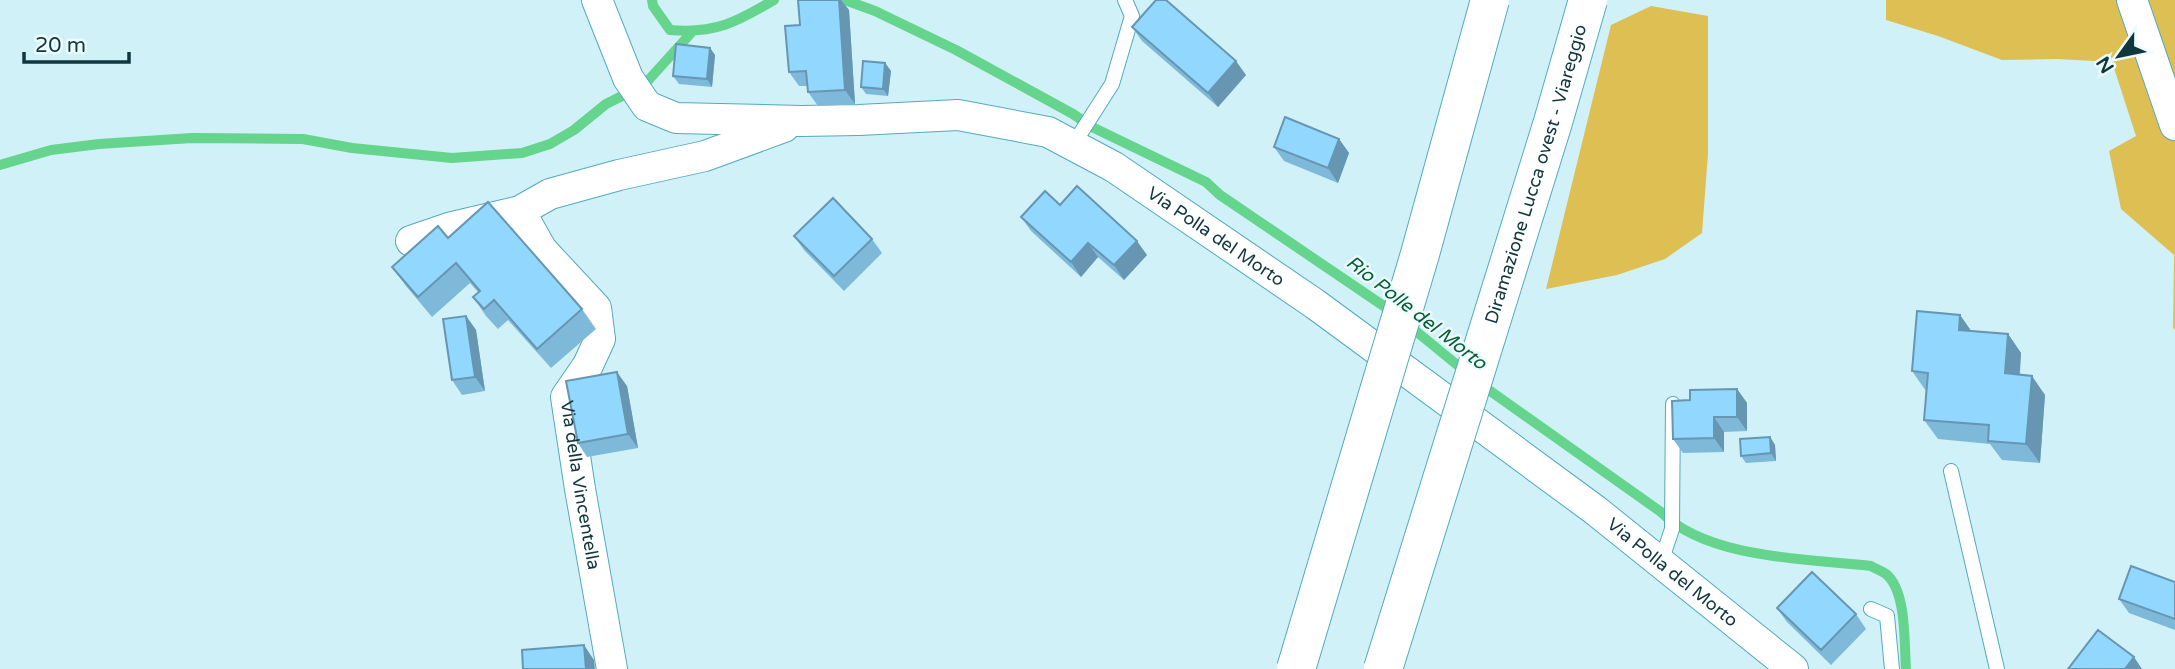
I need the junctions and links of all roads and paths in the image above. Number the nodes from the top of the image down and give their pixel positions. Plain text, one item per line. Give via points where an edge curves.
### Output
1 (597, 0) edge
2 (1125, 0) edge
3 (1490, 0) edge
4 (1588, 0) edge
5 (2132, 0) edge
6 (801, 121) junction
7 (2175, 125) edge
8 (1075, 141) junction
9 (520, 211) junction
10 (411, 241) dead end
11 (1673, 404) edge
12 (1951, 471) dead end
13 (1661, 562) junction
14 (1871, 609) dead end
15 (612, 669) edge
16 (1296, 669) edge
17 (1383, 669) edge
18 (1793, 669) edge
19 (1892, 669) edge
20 (1997, 669) edge

1 - 6 street, Via Polla del Morto via 628,78 647,106 676,118
2 - 8 lane via 1132,16 1112,84
3 - 16 highway, bridge via 1420,254
4 - 17 highway, Diramazione Lucca ovest - Viareggio, bridge
5 - 7 street
6 - 8 street, Via Polla del Morto via 958,115
6 - 9 street via 705,156 550,194
8 - 13 street, Via Polla del Morto via 1315,304
9 - 10 street
9 - 15 street, Via della Vincentella via 542,250 596,308 600,339 589,365 566,397
11 - 13 lane via 1672,528
12 - 20 lane
13 - 18 street, Via Polla del Morto
14 - 19 lane via 1887,616

